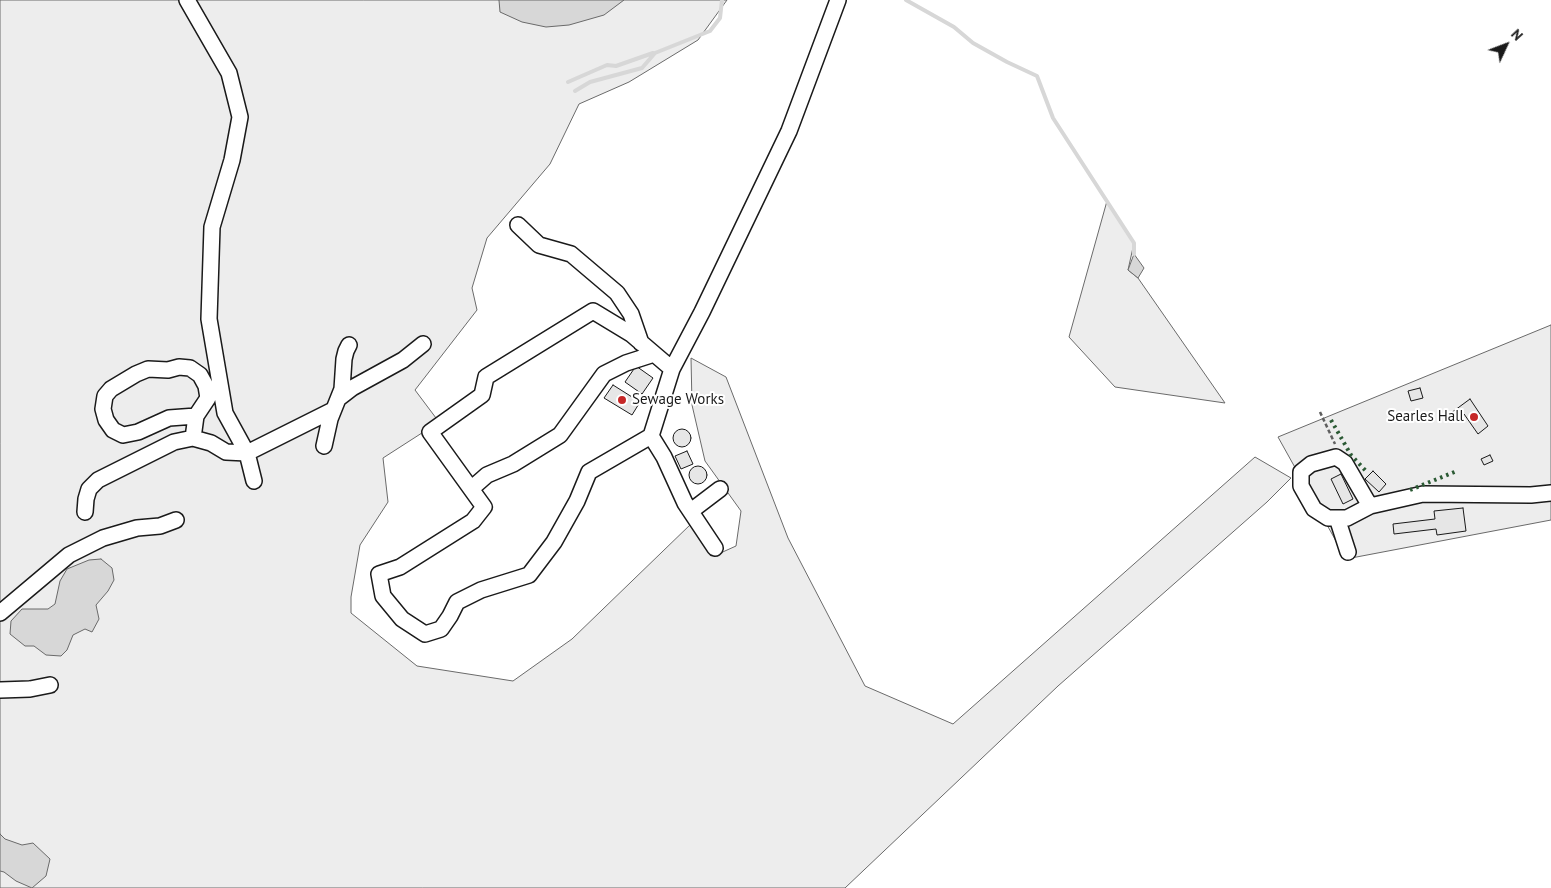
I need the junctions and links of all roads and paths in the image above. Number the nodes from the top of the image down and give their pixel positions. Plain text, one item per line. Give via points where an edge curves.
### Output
1 (187, 0) edge
2 (838, 0) edge
3 (518, 225) dead end
4 (423, 344) dead end
5 (642, 344) junction
6 (349, 345) dead end
7 (654, 354) junction
8 (672, 369) junction
9 (336, 404) junction
10 (1320, 412) dead end
11 (196, 416) junction
12 (651, 436) junction
13 (193, 438) junction
14 (324, 446) dead end
15 (247, 453) junction
16 (1345, 463) junction
17 (254, 481) dead end
18 (471, 489) junction
19 (720, 490) dead end
20 (1551, 493) edge
21 (1370, 506) junction
22 (691, 511) junction
23 (85, 512) dead end
24 (1337, 518) junction
25 (176, 520) dead end
26 (715, 548) dead end
27 (1348, 552) dead end
28 (0, 613) edge
29 (50, 685) dead end
30 (0, 690) edge

1 - 15 lane via 229,72 240,117 232,160 212,227 209,319 225,413
2 - 8 lane via 789,131
3 - 5 lane via 539,245 571,254 617,293 631,314
4 - 9 lane via 388,370 352,388
5 - 7 lane
5 - 18 lane via 593,311 486,377 482,395 430,432
6 - 9 lane via 342,389
7 - 8 lane
7 - 18 lane via 604,374 560,434 513,464 487,475
8 - 12 lane
9 - 14 lane
9 - 15 lane
10 - 16 path
11 - 11 lane via 208,398 206,386 200,375 190,368 179,367 168,370 148,368 136,374 111,389 105,396 103,409 113,430 123,435 169,418
11 - 13 lane
12 - 18 lane via 589,472 554,542 529,575 481,590 457,602 441,629 425,634 402,619 383,596 379,574 400,567 473,521 484,507
12 - 22 lane
13 - 15 lane via 226,452
13 - 23 lane via 174,442 98,480 89,489
15 - 17 lane
16 - 21 lane
16 - 24 lane via 1336,457 1328,458 1301,472 1301,486 1314,509 1328,518
19 - 22 lane
20 - 21 lane via 1423,494
21 - 24 lane via 1347,518
22 - 26 lane
24 - 27 lane
25 - 28 lane via 102,538 69,555
29 - 30 lane

